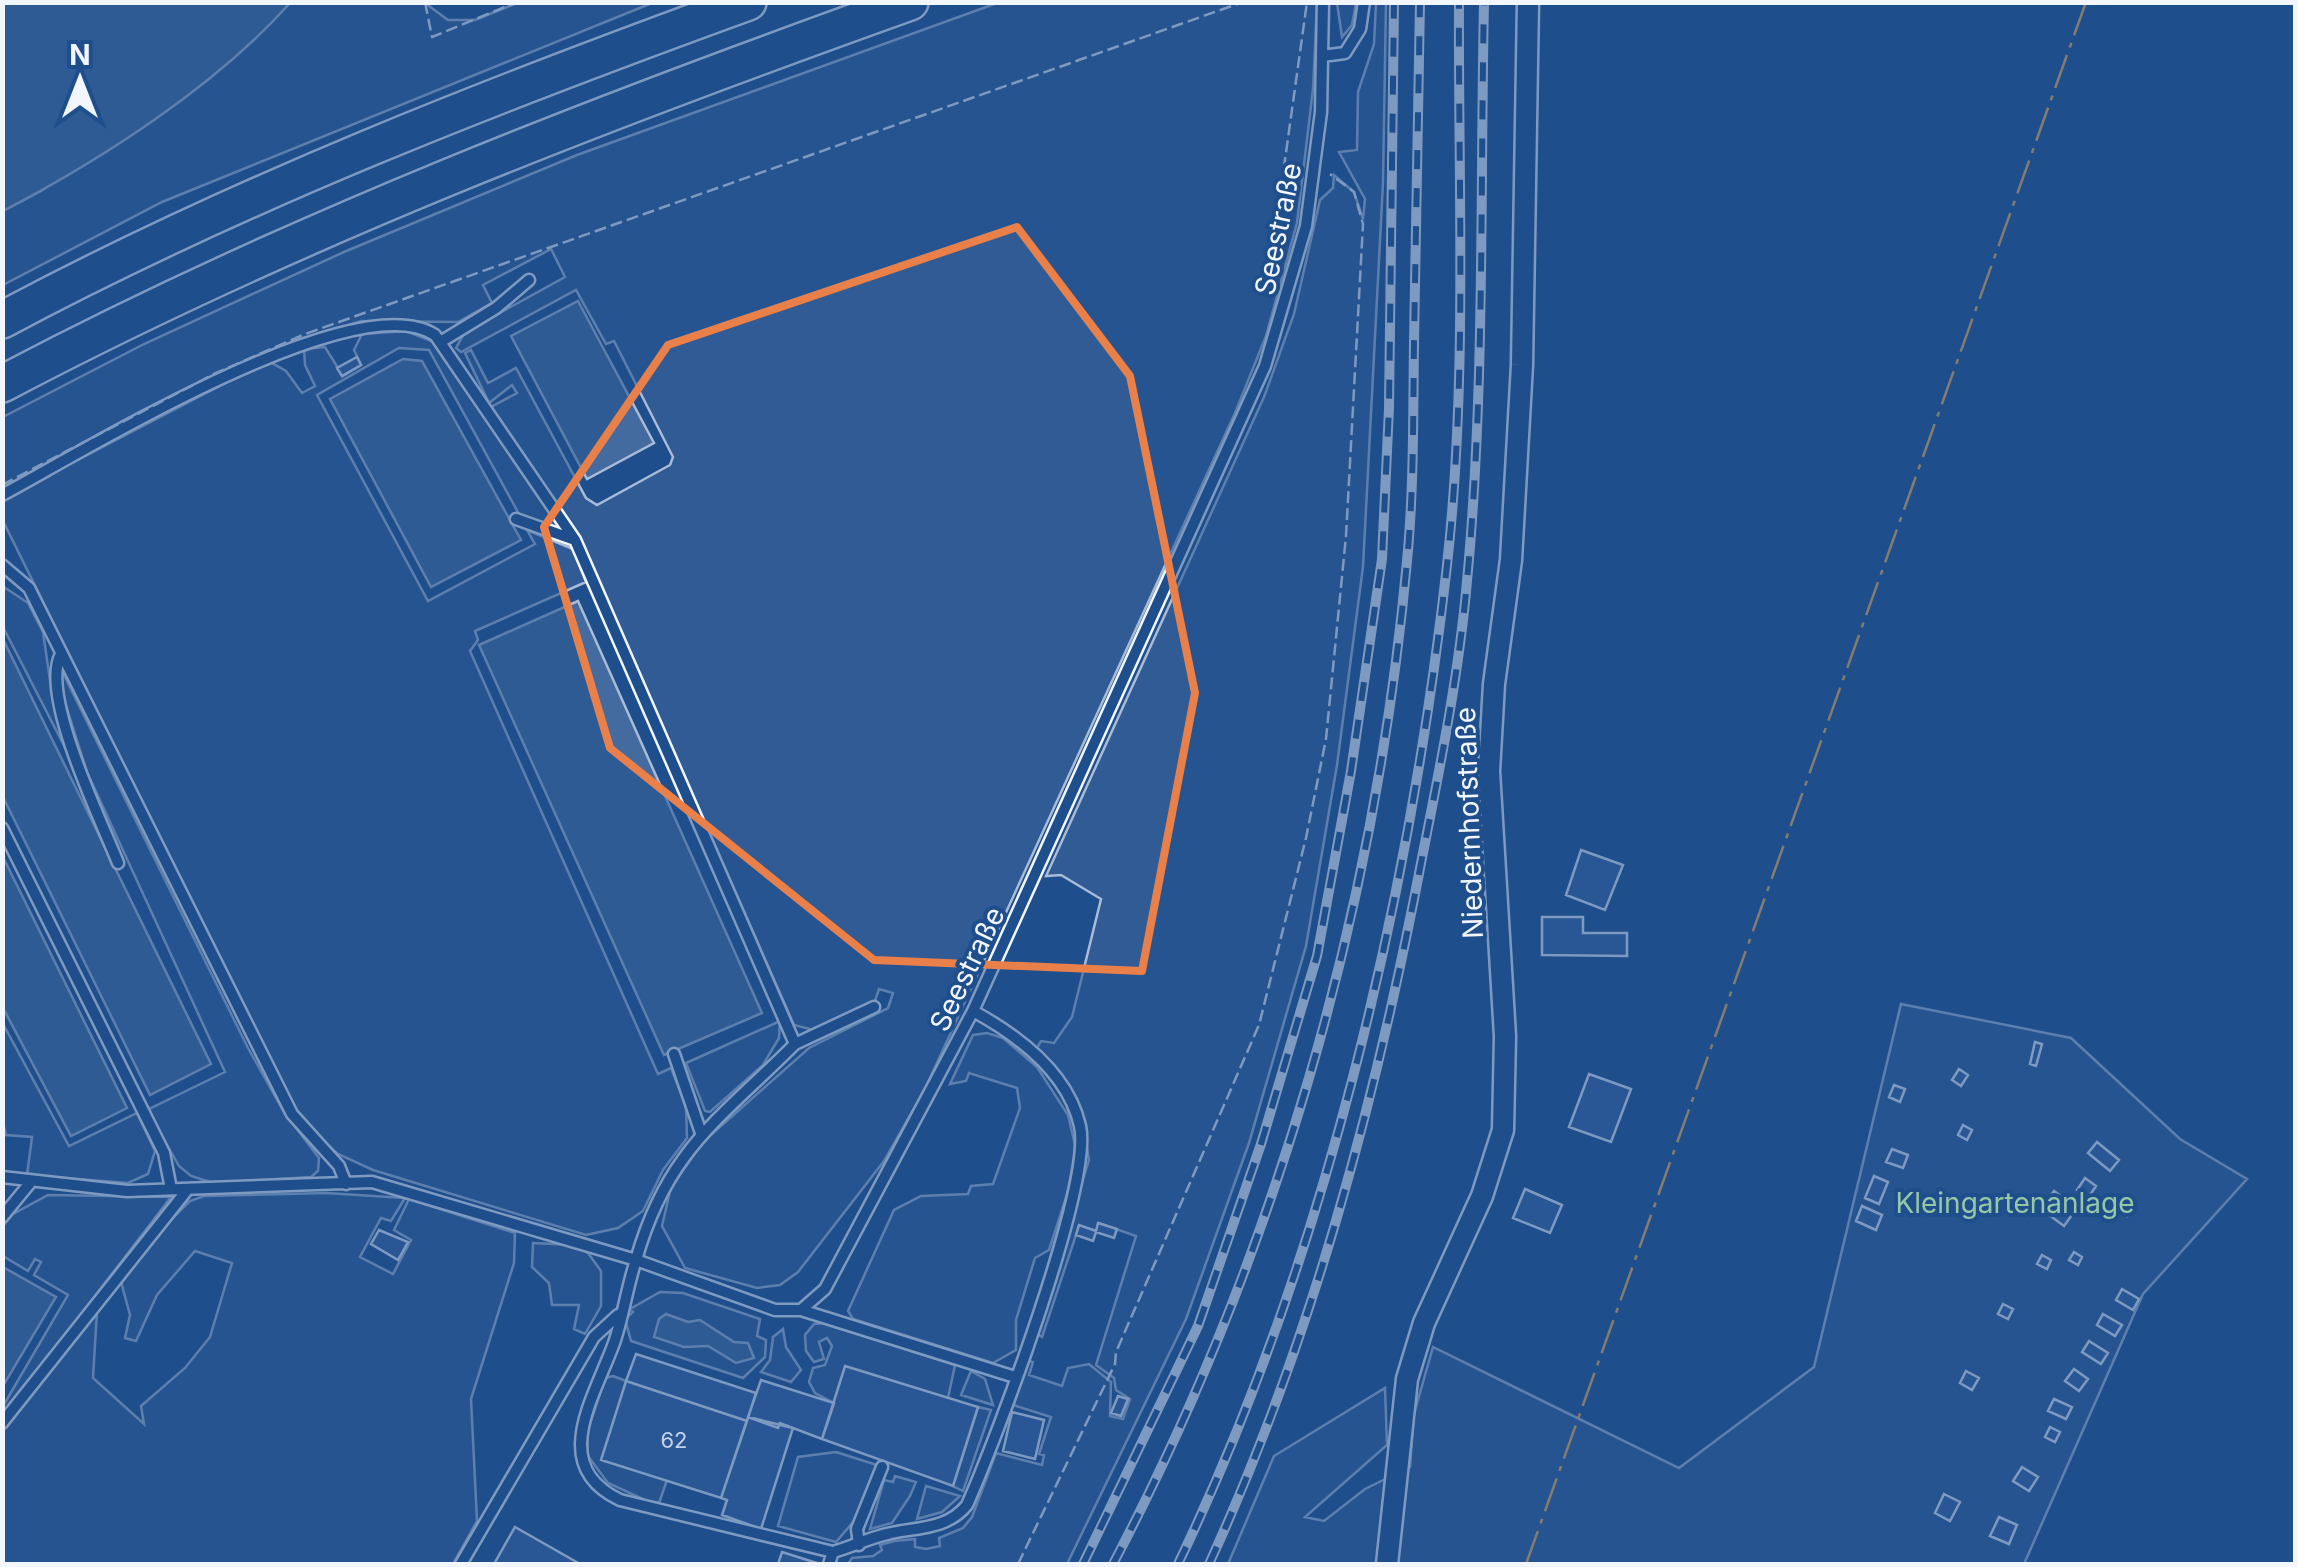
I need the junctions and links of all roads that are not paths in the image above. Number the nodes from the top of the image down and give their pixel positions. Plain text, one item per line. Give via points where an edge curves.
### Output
1 (748, 2) edge
2 (910, 2) edge
3 (1323, 2) edge
4 (1364, 2) edge
5 (1528, 2) edge
6 (1322, 56) junction
7 (529, 280) dead end
8 (2, 320) edge
9 (442, 341) junction
10 (2, 384) edge
11 (2, 494) edge
12 (516, 520) dead end
13 (575, 540) junction
14 (2, 566) edge
15 (7, 576) edge
16 (61, 654) junction
17 (2, 828) edge
18 (118, 863) dead end
19 (874, 1008) dead end
20 (973, 1011) junction
21 (795, 1044) junction
22 (674, 1054) dead end
23 (701, 1133) junction
24 (2, 1177) edge
25 (30, 1183) junction
26 (346, 1184) junction
27 (171, 1189) junction
28 (188, 1189) junction
29 (2, 1217) edge
30 (636, 1260) junction
31 (801, 1310) junction
32 (618, 1314) junction
33 (1015, 1377) junction
34 (2, 1423) edge
35 (882, 1467) dead end
36 (859, 1544) junction
37 (833, 1552) junction
38 (461, 1564) edge
39 (829, 1564) edge
40 (1387, 1564) edge

1 - 8 highway via 283,186
2 - 10 highway via 688,81 294,241
3 - 6 lane, Seestraße
4 - 6 lane via 1360,28 1344,53
5 - 40 street, Niedernhofstraße via 1522,365 1490,771 1506,1036 1502,1130 1407,1379
6 - 20 lane, Seestraße via 1306,226 1265,366
7 - 9 lane
9 - 11 lane via 423,327 391,324 282,352
9 - 13 lane
12 - 13 lane
13 - 21 lane
14 - 15 lane
15 - 16 lane via 29,588
16 - 18 lane via 54,666 57,692
16 - 26 lane via 292,1114 339,1166
17 - 27 lane via 164,1153
19 - 21 lane
20 - 31 lane, Seestraße via 851,1244 825,1289
20 - 33 lane via 1044,1064 1075,1112 1082,1144 1078,1181
21 - 23 lane
22 - 23 lane
23 - 30 lane via 650,1211
24 - 25 lane
25 - 27 lane
25 - 29 lane
26 - 28 lane
26 - 30 lane via 408,1189
27 - 28 lane
28 - 34 lane
30 - 31 lane via 775,1310
30 - 32 lane
31 - 33 lane
32 - 37 lane via 580,1437 580,1456 600,1491
32 - 38 lane via 594,1337
33 - 36 lane via 958,1516
35 - 36 lane via 858,1529
36 - 37 lane
37 - 39 lane

